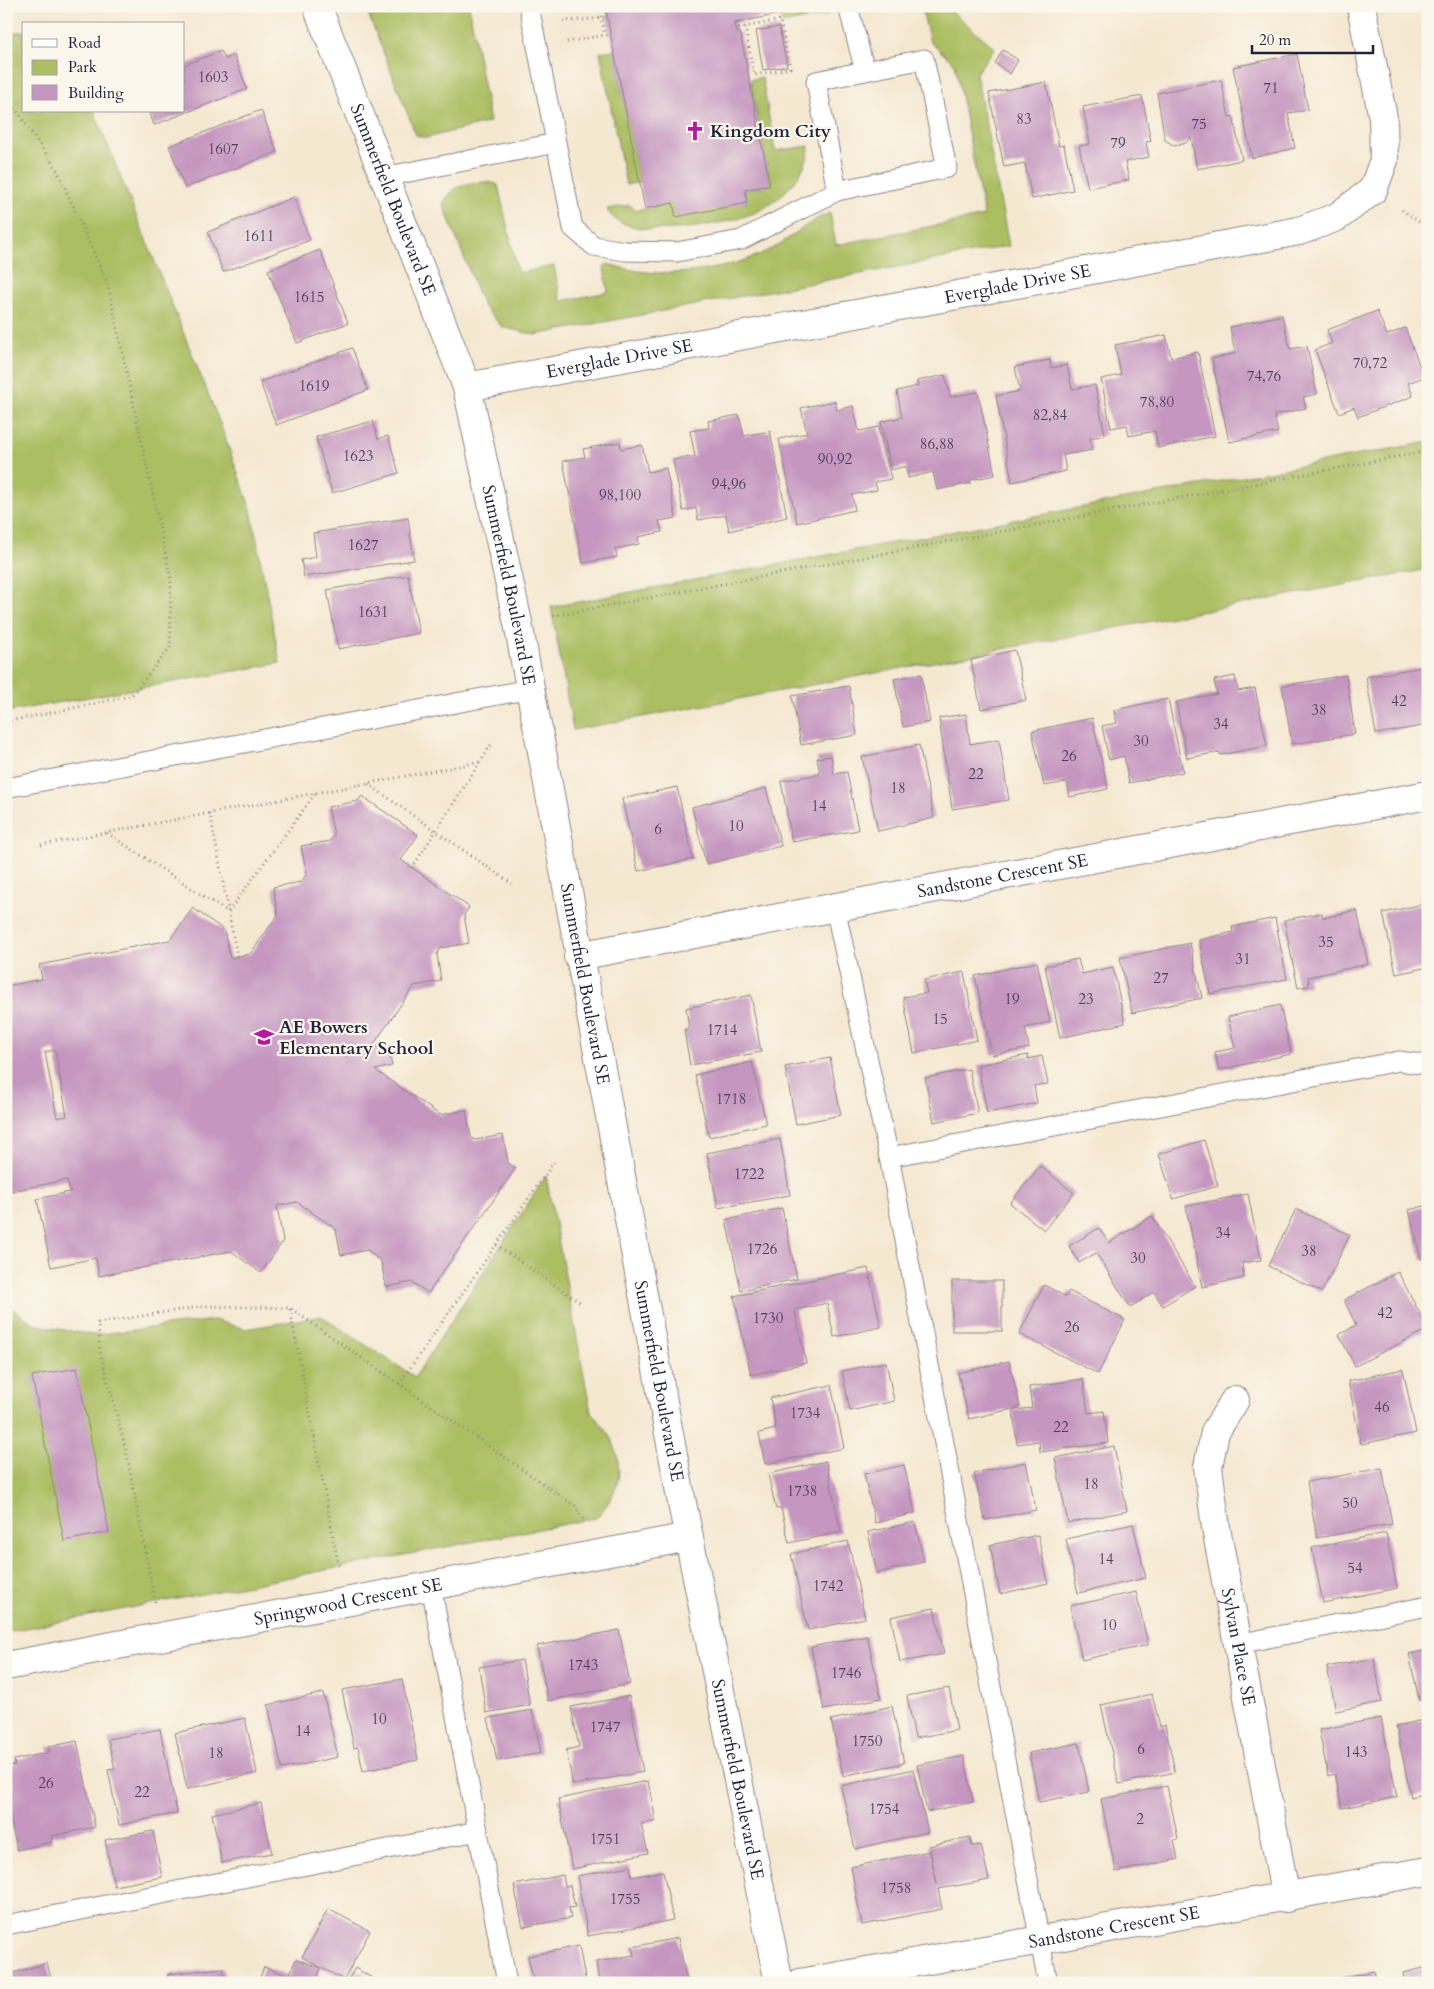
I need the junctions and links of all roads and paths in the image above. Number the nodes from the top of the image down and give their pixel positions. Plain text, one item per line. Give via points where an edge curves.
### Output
1 (316, 6) edge
2 (529, 6) edge
3 (599, 6) edge
4 (848, 6) edge
5 (1361, 6) edge
6 (608, 18) dead end
7 (601, 19) junction
8 (738, 23) dead end
9 (533, 26) junction
10 (745, 27) junction
11 (611, 34) dead end
12 (605, 35) junction
13 (747, 38) junction
14 (742, 39) dead end
15 (538, 48) junction
16 (865, 71) junction
17 (6, 95) edge
18 (556, 142) junction
19 (384, 177) junction
20 (837, 191) junction
21 (467, 387) junction
22 (1428, 451) edge
23 (518, 623) junction
24 (530, 689) junction
25 (6, 722) edge
26 (491, 745) dead end
27 (480, 762) junction
28 (367, 783) junction
29 (6, 788) edge
30 (315, 793) junction
31 (1428, 795) edge
32 (210, 813) junction
33 (436, 830) junction
34 (106, 833) junction
35 (41, 845) dead end
36 (412, 868) dead end
37 (512, 884) dead end
38 (835, 907) junction
39 (228, 912) junction
40 (578, 956) junction
41 (237, 957) dead end
42 (1428, 1065) edge
43 (888, 1157) junction
44 (554, 1162) dead end
45 (496, 1245) junction
46 (580, 1303) dead end
47 (290, 1308) junction
48 (399, 1384) junction
49 (1235, 1400) dead end
50 (689, 1537) junction
51 (603, 1553) junction
52 (340, 1574) dead end
53 (431, 1586) junction
54 (1428, 1606) edge
55 (157, 1609) dead end
56 (1238, 1644) junction
57 (6, 1666) edge
58 (478, 1832) junction
59 (1428, 1871) edge
60 (1286, 1898) junction
61 (6, 1925) edge
62 (1041, 1941) junction
63 (507, 1983) edge
64 (779, 1983) edge
65 (800, 1983) edge
66 (1048, 1983) edge

1 - 19 street, Summerfield Boulevard SE
2 - 9 lane
3 - 7 path
4 - 16 lane
5 - 21 street, Everglade Drive SE via 1383,118 1384,160 1373,190 1338,217 1299,231
6 - 7 path
7 - 9 path via 556,21
7 - 12 path
8 - 10 path via 739,28
9 - 15 lane
10 - 13 path
10 - 13 path via 780,20 790,68 754,75
11 - 12 path
12 - 15 path
13 - 14 path
15 - 18 lane
16 - 20 lane via 816,81
16 - 20 lane via 924,59 947,168
17 - 25 path via 57,170 108,285 171,580 170,648 130,696
18 - 19 lane
18 - 20 lane via 573,228 594,246 625,251 677,252 741,240
19 - 21 street, Summerfield Boulevard SE
21 - 23 street, Summerfield Boulevard SE
22 - 23 path
23 - 24 street, Summerfield Boulevard SE
24 - 29 lane
24 - 40 street, Summerfield Boulevard SE
26 - 27 path
27 - 28 path
27 - 33 path
28 - 30 path
28 - 33 path
30 - 32 path
30 - 39 path
31 - 38 street, Sandstone Crescent SE
32 - 34 path
32 - 39 path
33 - 36 path
33 - 37 path
34 - 35 path
34 - 39 path
38 - 40 street, Sandstone Crescent SE
38 - 43 lane
39 - 41 path
40 - 50 street, Summerfield Boulevard SE
42 - 43 lane via 1399,1061
43 - 62 lane
44 - 45 path
45 - 46 path
45 - 48 path
47 - 48 path
47 - 52 path
47 - 55 path via 205,1306 98,1323 100,1351 126,1450
48 - 51 path via 575,1506
49 - 56 street, Sylvan Place SE via 1215,1432 1208,1467
50 - 51 street, Springwood Crescent SE
50 - 64 street, Summerfield Boulevard SE
51 - 53 street, Springwood Crescent SE
53 - 57 street, Springwood Crescent SE
53 - 58 lane
54 - 56 lane
56 - 60 street, Sylvan Place SE
58 - 61 lane
58 - 63 lane
59 - 60 street, Sandstone Crescent SE
60 - 62 street, Sandstone Crescent SE
62 - 65 street, Sandstone Crescent SE
62 - 66 lane

